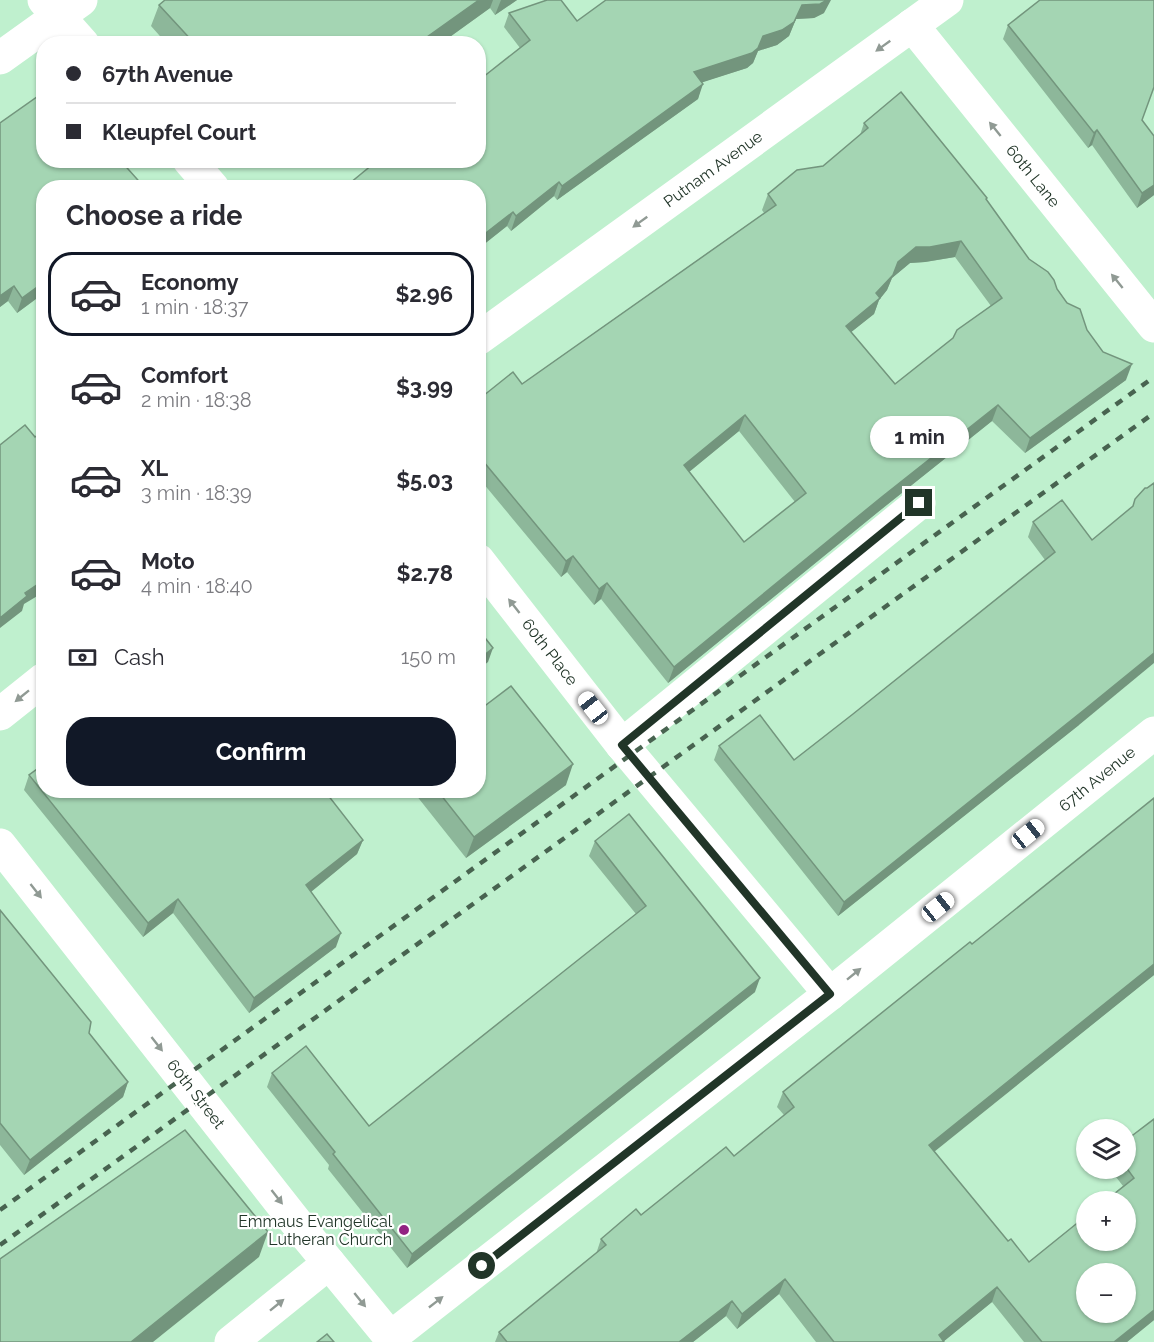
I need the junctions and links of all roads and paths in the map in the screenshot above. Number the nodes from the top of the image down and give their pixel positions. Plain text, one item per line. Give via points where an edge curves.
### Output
1 (947, 0) edge
2 (61, 5) edge
3 (912, 25) junction
4 (78, 36) edge
5 (0, 58) edge
6 (196, 168) edge
7 (206, 180) edge
8 (1154, 326) edge
9 (486, 333) edge
10 (919, 503) dead end
11 (486, 570) edge
12 (36, 685) edge
13 (0, 714) edge
14 (1154, 733) edge
15 (622, 745) junction
16 (0, 844) edge
17 (830, 994) junction
18 (329, 1263) junction
19 (392, 1340) edge
20 (231, 1342) edge

1 - 3 street, Putnam Avenue
2 - 4 street
2 - 5 street
8 -> 3 street, 60th Lane
3 -> 9 street, Putnam Avenue
6 - 7 street
10 - 15 street
15 -> 11 street, 60th Place
12 -> 13 street
17 -> 14 street, 67th Avenue
15 - 17 street, 60th Place
16 -> 18 street, 60th Street
19 -> 17 street, 67th Avenue
18 -> 19 street, 60th Street
20 -> 18 street

